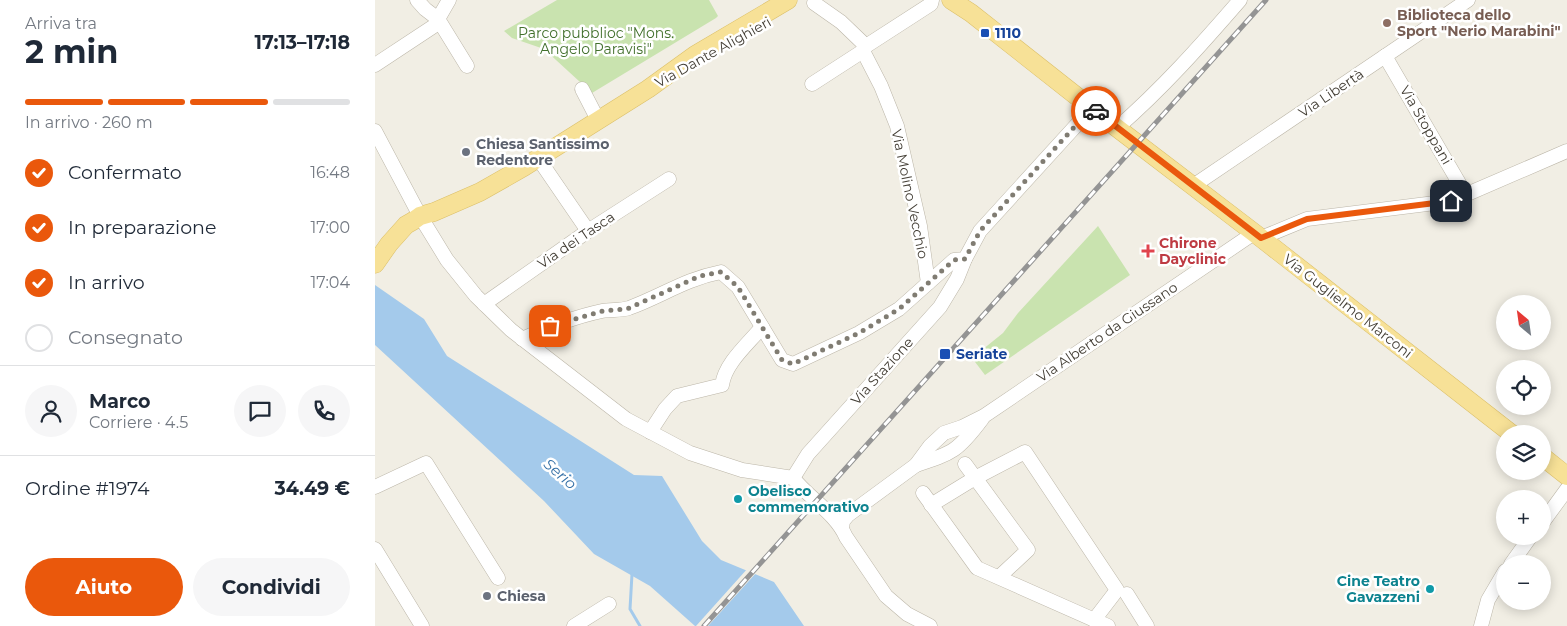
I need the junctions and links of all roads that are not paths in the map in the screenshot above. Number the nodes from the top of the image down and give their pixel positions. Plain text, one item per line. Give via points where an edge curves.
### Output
1 (417, 0) edge
2 (449, 0) edge
3 (789, 0) edge
4 (932, 0) edge
5 (951, 0) edge
6 (1239, 0) edge
7 (1468, 0) edge
8 (809, 1) edge
9 (969, 6) edge
10 (438, 19) junction
11 (865, 49) junction
12 (1385, 56) junction
13 (375, 65) edge
14 (467, 66) dead end
15 (812, 84) dead end
16 (582, 89) dead end
17 (648, 89) junction
18 (1092, 108) junction
19 (598, 120) junction
20 (1117, 128) junction
21 (375, 131) edge
22 (1567, 151) edge
23 (538, 158) junction
24 (669, 179) dead end
25 (1193, 186) junction
26 (1466, 195) junction
27 (420, 216) junction
28 (588, 230) junction
29 (1257, 235) junction
30 (965, 259) junction
31 (375, 264) edge
32 (928, 283) junction
33 (485, 304) junction
34 (762, 327) junction
35 (522, 338) junction
36 (1500, 425) edge
37 (966, 431) junction
38 (650, 432) junction
39 (930, 446) junction
40 (937, 458) junction
41 (1551, 463) edge
42 (965, 464) dead end
43 (916, 465) junction
44 (1567, 476) edge
45 (793, 478) junction
46 (975, 478) junction
47 (375, 487) edge
48 (1567, 489) edge
49 (1551, 511) edge
50 (842, 528) junction
51 (375, 549) edge
52 (999, 577) junction
53 (499, 578) dead end
54 (1496, 586) edge
55 (1127, 594) dead end
56 (609, 604) dead end
57 (1094, 620) junction
58 (422, 626) edge
59 (574, 626) edge
60 (931, 626) edge
61 (1107, 626) edge
62 (1147, 626) edge
63 (1481, 626) edge

1 - 10 street
2 - 10 street
3 - 17 main road, Via Dante Alighieri via 695,55
4 - 11 street via 931,4
5 - 9 main road, Via Guglielmo Marconi
6 - 20 street via 1187,60
7 - 12 street, Via Libertà
8 - 11 street, Via Molino Vecchio via 841,22
8 - 17 main road, Via Dante Alighieri
9 - 18 main road, Via Guglielmo Marconi
10 - 13 street via 434,26
10 - 14 street
11 - 15 street
11 - 32 street, Via Molino Vecchio via 897,126 920,226
12 - 25 street, Via Libertà
12 - 26 street, Via Stoppani
16 - 19 street
17 - 19 main road, Via Dante Alighieri
18 - 20 main road, Via Guglielmo Marconi
18 - 30 street, Via Stazione via 980,231
19 - 23 main road, Via Dante Alighieri
20 - 25 main road, Via Guglielmo Marconi
21 - 27 street
22 - 26 street, Via Alberto da Giussano
23 - 27 main road, Via Dante Alighieri via 480,192
23 - 28 street
24 - 28 street, Via dei Tasca
25 - 29 main road, Via Guglielmo Marconi
26 - 29 street, Via Alberto da Giussano via 1451,201 1307,219
27 - 31 main road, Via Dante Alighieri via 406,225
27 - 33 street via 447,260
28 - 33 street, Via dei Tasca
29 - 36 main road, Via Guglielmo Marconi
29 - 37 street, Via Alberto da Giussano
30 - 32 street via 954,260
30 - 45 street, Via Stazione via 940,307 808,454
32 - 34 street via 899,309 859,333 793,364 782,360
33 - 35 street
34 - 35 street via 738,287 721,272 700,276 627,309 573,319
34 - 38 street via 723,375 722,385 677,396
35 - 38 street via 625,419
37 - 39 street via 944,433
37 - 40 street via 955,450
38 - 45 street via 690,453 742,470
39 - 40 street
39 - 43 street
40 - 43 street
41 - 44 main road
42 - 46 street
43 - 50 street via 848,516
45 - 50 street
46 - 52 street via 1028,550
46 - 52 street via 927,499 977,568
46 - 57 street via 1025,452 1117,590
47 - 53 street via 426,463
48 - 49 street
50 - 60 street via 886,596 907,614
51 - 58 street
52 - 57 street
54 - 63 street via 1488,600
55 - 62 street
56 - 59 street
57 - 61 street

